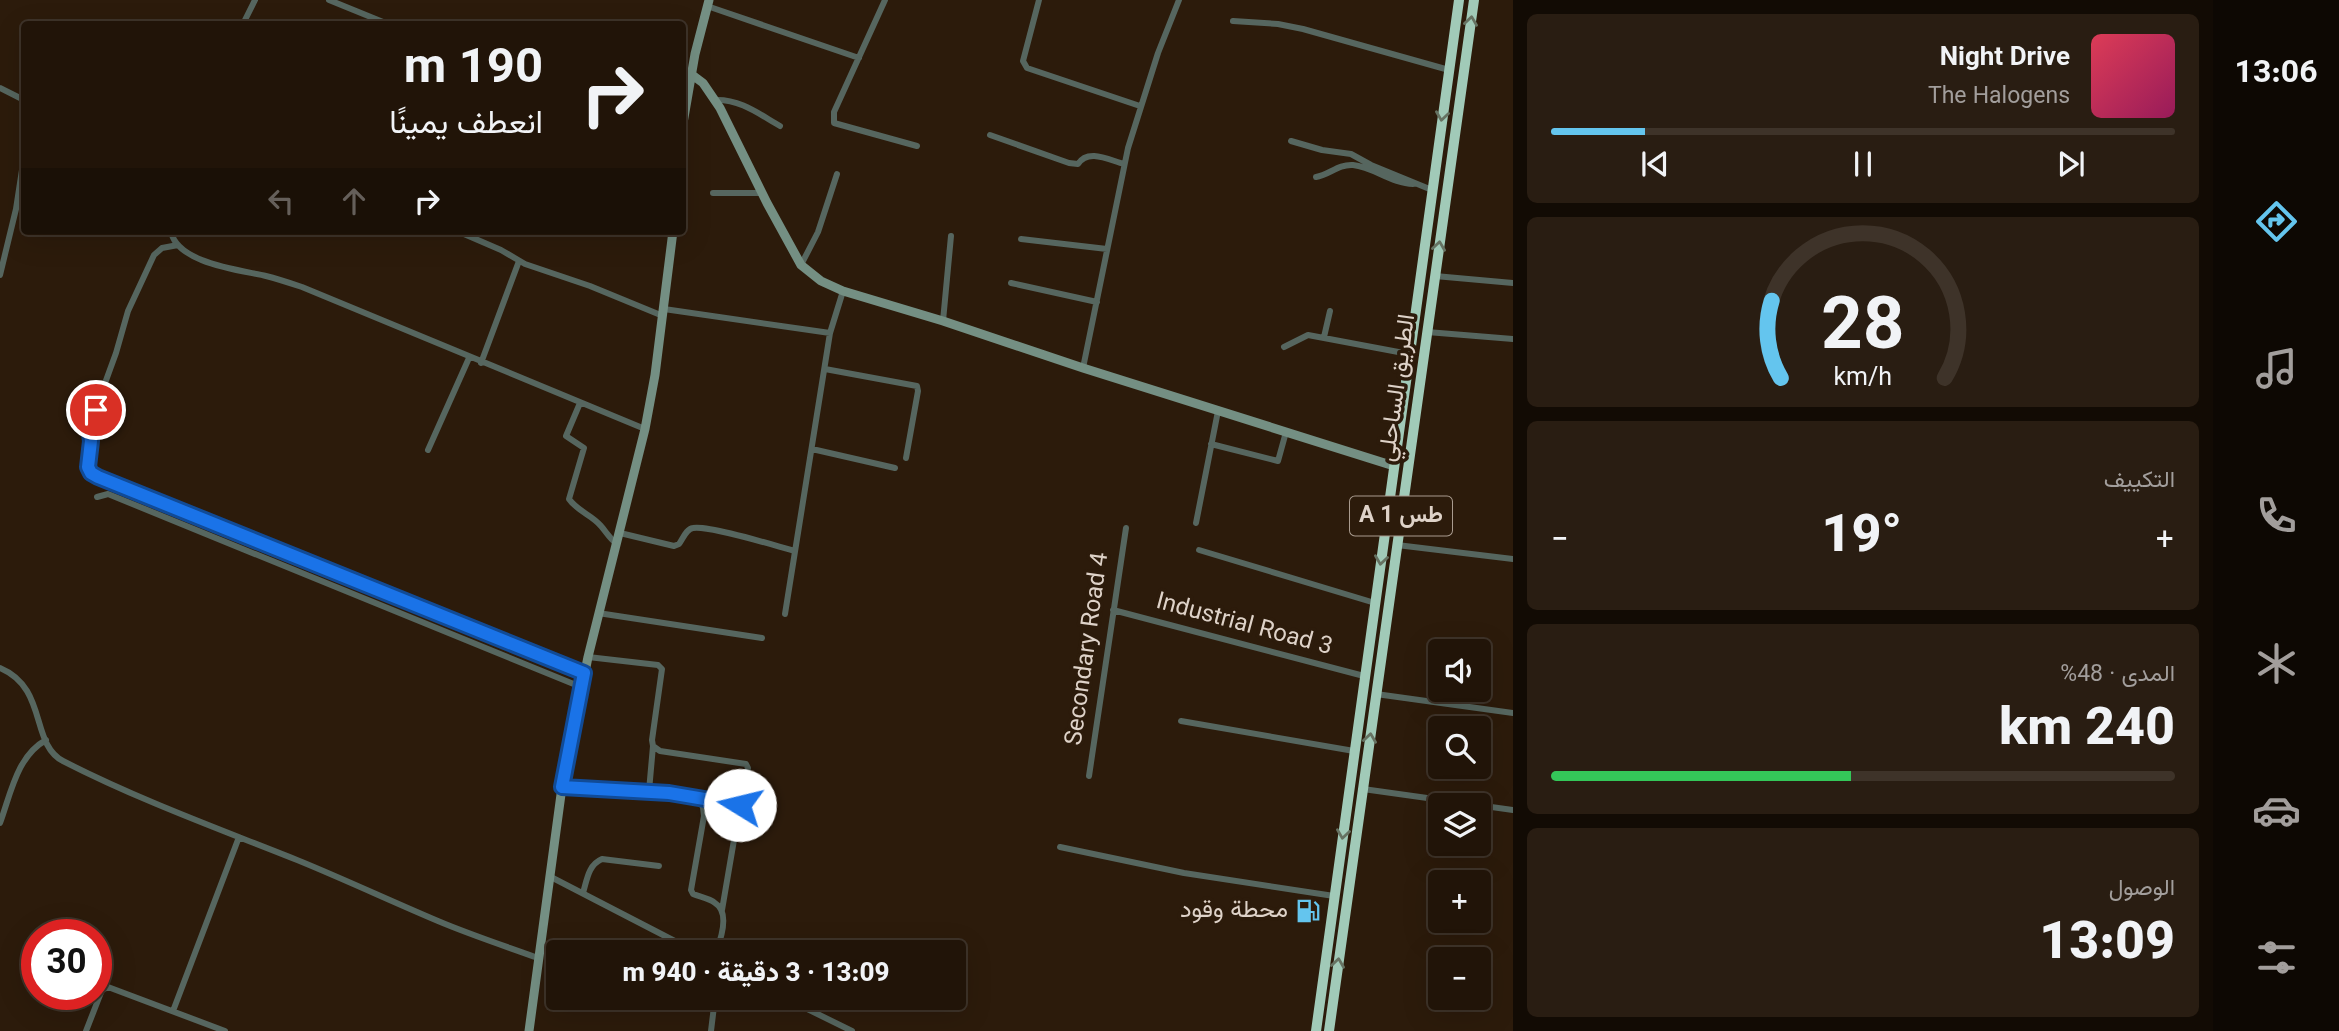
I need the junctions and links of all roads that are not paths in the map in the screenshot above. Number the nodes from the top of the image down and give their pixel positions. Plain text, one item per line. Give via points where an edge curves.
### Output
1 (255, 0) edge
2 (329, 0) edge
3 (885, 0) edge
4 (1039, 0) edge
5 (1179, 0) edge
6 (1459, 0) edge
7 (1474, 0) edge
8 (708, 3) edge
9 (244, 21) edge
10 (381, 21) edge
11 (1233, 21) dead end
12 (859, 58) junction
13 (1449, 70) junction
14 (691, 74) junction
15 (0, 88) edge
16 (21, 98) edge
17 (715, 100) junction
18 (686, 105) edge
19 (1140, 106) junction
20 (780, 126) dead end
21 (990, 135) dead end
22 (1291, 141) dead end
23 (917, 146) dead end
24 (1124, 164) junction
25 (837, 173) dead end
26 (21, 176) edge
27 (1316, 177) dead end
28 (1415, 184) junction
29 (1432, 190) junction
30 (762, 192) junction
31 (713, 194) dead end
32 (172, 235) edge
33 (466, 235) edge
34 (673, 235) edge
35 (951, 236) dead end
36 (1021, 239) dead end
37 (178, 245) junction
38 (1107, 249) junction
39 (519, 261) junction
40 (800, 265) junction
41 (0, 275) edge
42 (1435, 276) junction
43 (1011, 283) dead end
44 (1513, 284) edge
45 (843, 291) junction
46 (1097, 302) junction
47 (1330, 311) dead end
48 (664, 313) junction
49 (943, 321) junction
50 (1427, 332) junction
51 (830, 333) junction
52 (1324, 337) junction
53 (1513, 339) edge
54 (1284, 347) dead end
55 (1409, 354) junction
56 (469, 358) junction
57 (481, 363) junction
58 (1083, 368) junction
59 (825, 369) junction
60 (580, 403) junction
61 (1218, 411) junction
62 (645, 429) junction
63 (1286, 432) junction
64 (1211, 444) junction
65 (812, 449) junction
66 (428, 450) dead end
67 (906, 458) dead end
68 (1394, 466) junction
69 (895, 468) dead end
70 (97, 497) dead end
71 (1196, 523) dead end
72 (1126, 528) dead end
73 (620, 533) junction
74 (617, 544) junction
75 (1397, 545) junction
76 (1199, 550) dead end
77 (795, 551) junction
78 (1513, 559) edge
79 (1375, 603) junction
80 (1113, 610) junction
81 (598, 613) junction
82 (785, 614) dead end
83 (762, 638) dead end
84 (588, 657) junction
85 (0, 668) edge
86 (584, 673) junction
87 (1364, 676) junction
88 (582, 687) junction
89 (1376, 694) junction
90 (1513, 713) edge
91 (1181, 721) dead end
92 (46, 740) junction
93 (653, 746) junction
94 (1354, 751) junction
95 (1089, 776) dead end
96 (562, 787) junction
97 (1363, 789) junction
98 (649, 792) junction
99 (698, 800) junction
100 (740, 805) junction
101 (1513, 810) edge
102 (0, 822) edge
103 (239, 837) junction
104 (1059, 848) dead end
105 (659, 866) dead end
106 (549, 876) junction
107 (583, 893) junction
108 (1334, 896) junction
109 (722, 909) junction
110 (673, 940) edge
111 (719, 940) edge
112 (538, 958) junction
113 (714, 1010) edge
114 (809, 1010) edge
115 (173, 1011) junction
116 (86, 1031) edge
117 (225, 1031) edge
118 (529, 1031) edge
119 (711, 1031) edge
120 (852, 1031) edge
121 (1316, 1031) edge
122 (1329, 1031) edge

1 - 9 street
2 - 10 street
3 - 12 street
4 - 19 street via 1025,65
5 - 19 street
6 - 13 highway, الطريق الساحلي / A 1 طس
42 -> 7 highway, الطريق الساحلي / A 1 طس
8 - 12 street
8 - 14 street
11 - 13 street via 1303,29
12 - 23 street via 834,112 834,122
13 -> 29 highway, الطريق الساحلي / A 1 طس
14 - 17 street
14 - 18 street
15 - 16 street
17 - 20 street via 738,102
17 - 30 street
19 - 24 street
21 - 24 street via 1069,163 1078,163 1088,154
22 - 28 street via 1351,155
24 - 38 street
25 - 40 street via 818,232
26 - 41 street
27 - 28 street via 1352,165
28 - 29 street
29 - 55 highway, الطريق الساحلي / A 1 طس
30 - 31 street
30 - 40 street
32 - 37 street
33 - 39 street
34 - 48 street
35 - 49 street
36 - 38 street
37 - 56 street via 220,266 302,287
37 - 86 street via 154,255 128,311 89,427 91,473
38 - 46 street
39 - 48 street
39 - 57 street
40 - 45 street
42 - 44 street
42 - 50 highway, الطريق الساحلي / A 1 طس
43 - 46 street
45 - 49 street
45 - 51 street
46 - 58 street
47 - 52 street
48 - 51 street
48 - 62 street
49 - 58 street
50 - 53 street
50 - 75 highway, الطريق الساحلي / A 1 طس
51 - 59 street
52 - 54 street via 1308,335
52 - 55 street
55 - 68 highway, الطريق الساحلي / A 1 طس
56 - 57 street
56 - 66 street
57 - 60 street
58 - 61 street
59 - 65 street
59 - 67 street via 916,386
60 - 62 street
60 - 74 street via 566,436 584,448 569,499
61 - 63 street
61 - 64 street
62 - 73 street
63 - 64 street via 1278,461
63 - 68 street
64 - 71 street
65 - 69 street
65 - 77 street
68 -> 79 highway, الطريق الساحلي / A 1 طس
70 - 88 street via 108,494
72 - 80 street, Secondary Road 4
73 - 74 street
73 - 77 street via 674,546 693,528 709,529
74 - 81 street
75 - 78 street
75 - 89 highway, الطريق الساحلي / A 1 طس
76 - 79 street
77 - 82 street
79 - 87 highway, الطريق الساحلي / A 1 طس
80 - 87 street, Industrial Road 3
80 - 95 street, Secondary Road 4
81 - 83 street
81 - 84 street
84 - 86 street
84 - 93 street via 662,669
85 - 92 street via 15,677 34,701
86 - 88 street
87 - 94 highway, الطريق الساحلي / A 1 طس
88 - 96 street
89 - 90 street
97 -> 89 highway, الطريق الساحلي / A 1 طس
91 - 94 street
92 - 102 street via 34,746 21,764
92 - 103 street via 59,759
93 - 98 street
93 - 100 street via 660,751 746,764
94 -> 108 highway, الطريق الساحلي / A 1 طس
96 - 98 street
96 - 106 street
97 - 101 street
122 -> 97 highway, الطريق الساحلي / A 1 طس
98 - 99 street
99 - 100 street
99 - 109 street via 704,816 691,890
100 - 109 street
103 - 112 street
103 - 115 street
104 - 108 street
105 - 107 street via 602,859 591,868
106 - 107 street
106 - 112 street
107 - 110 street
108 - 121 highway, الطريق الساحلي / A 1 طس
109 - 111 street
112 - 118 street
113 - 119 street
114 - 120 street
115 - 116 street via 105,987
115 - 117 street

